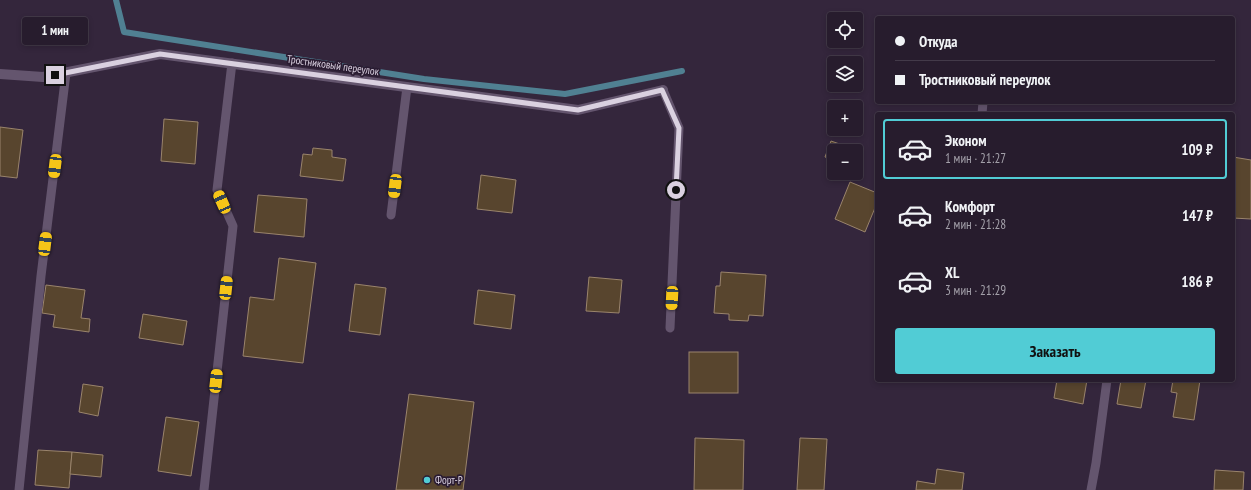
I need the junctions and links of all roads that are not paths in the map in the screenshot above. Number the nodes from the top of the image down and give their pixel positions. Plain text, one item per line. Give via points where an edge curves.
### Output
1 (232, 64) junction
2 (66, 73) junction
3 (0, 74) edge
4 (407, 87) junction
5 (662, 90) joint
6 (391, 215) dead end
7 (670, 328) dead end
8 (1107, 382) edge
9 (19, 490) edge
10 (204, 490) edge
11 (1091, 490) edge

1 - 2 street, Тростниковый переулок via 160,54
1 - 4 street, Тростниковый переулок
1 - 10 lane via 217,190 233,226
2 - 3 street, Тростниковый переулок via 44,77
2 - 9 lane via 40,284
4 - 5 street, Тростниковый переулок via 578,110
4 - 6 lane
5 - 7 lane via 679,128
8 - 11 lane

